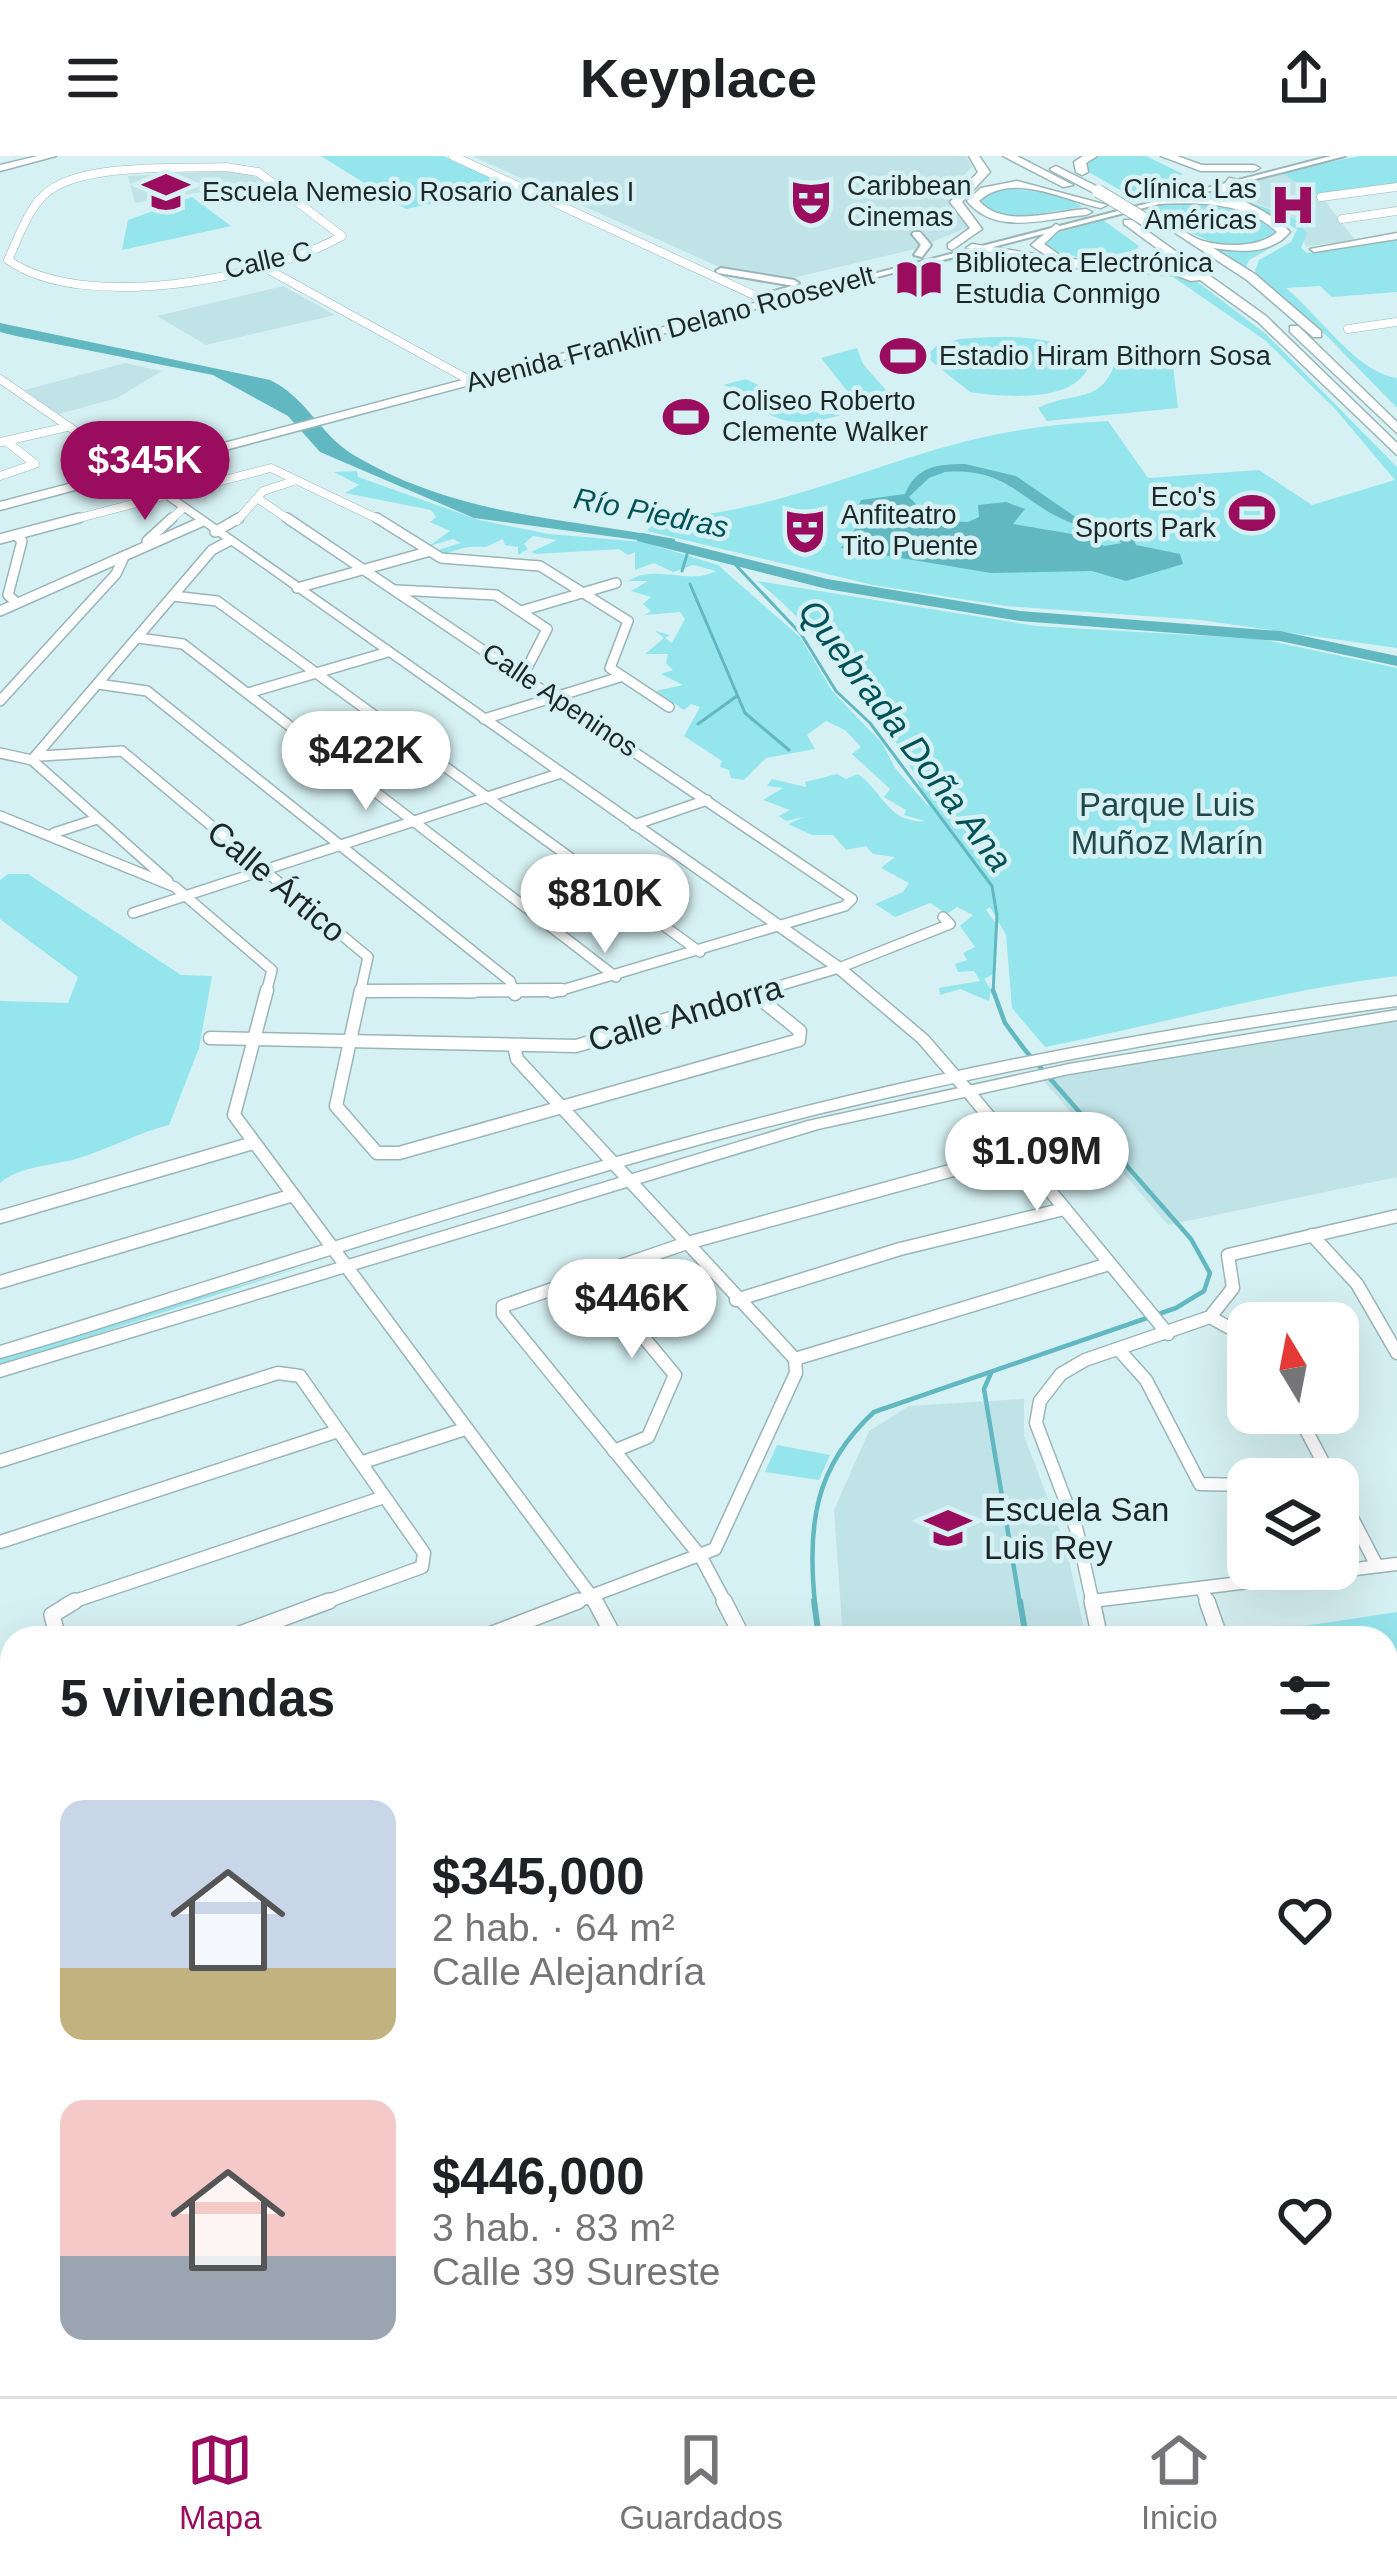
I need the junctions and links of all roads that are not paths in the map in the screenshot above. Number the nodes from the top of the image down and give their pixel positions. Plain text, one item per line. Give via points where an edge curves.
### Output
1 (32, 156) edge
2 (51, 156) edge
3 (178, 156) edge
4 (453, 156) edge
5 (467, 156) edge
6 (978, 156) edge
7 (1008, 156) edge
8 (1030, 156) edge
9 (1053, 156) edge
10 (1092, 156) edge
11 (1152, 156) edge
12 (1166, 156) edge
13 (1310, 156) edge
14 (1341, 156) edge
15 (1254, 168) junction
16 (1, 169) edge
17 (181, 170) junction
18 (1082, 172) junction
19 (1233, 180) junction
20 (1397, 187) edge
21 (1365, 191) junction
22 (1074, 196) junction
23 (1104, 196) junction
24 (1158, 196) junction
25 (1321, 197) dead end
26 (1397, 210) edge
27 (1085, 212) junction
28 (1342, 219) dead end
29 (1140, 221) junction
30 (1056, 227) junction
31 (916, 234) dead end
32 (1397, 236) edge
33 (1191, 238) junction
34 (952, 246) junction
35 (972, 248) junction
36 (1314, 249) dead end
37 (919, 255) junction
38 (259, 264) junction
39 (722, 272) junction
40 (1251, 278) junction
41 (819, 282) junction
42 (771, 300) junction
43 (1262, 319) junction
44 (1397, 322) edge
45 (1348, 329) dead end
46 (466, 378) junction
47 (0, 379) edge
48 (1368, 400) junction
49 (68, 427) junction
50 (1397, 429) edge
51 (3, 442) edge
52 (1397, 451) edge
53 (128, 468) junction
54 (0, 476) edge
55 (293, 481) junction
56 (165, 494) junction
57 (0, 496) edge
58 (257, 498) junction
59 (0, 506) edge
60 (182, 508) junction
61 (201, 522) junction
62 (215, 532) junction
63 (16, 535) junction
64 (0, 539) edge
65 (229, 541) junction
66 (142, 546) junction
67 (427, 552) junction
68 (123, 559) junction
69 (365, 569) junction
70 (616, 583) dead end
71 (297, 588) junction
72 (396, 590) junction
73 (584, 593) junction
74 (172, 596) junction
75 (16, 603) junction
76 (0, 610) edge
77 (520, 611) junction
78 (137, 638) junction
79 (388, 652) junction
80 (316, 673) junction
81 (523, 676) junction
82 (620, 677) junction
83 (98, 684) junction
84 (248, 693) junction
85 (554, 697) junction
86 (0, 701) edge
87 (669, 707) dead end
88 (484, 719) junction
89 (0, 753) edge
90 (36, 758) junction
91 (561, 773) junction
92 (488, 797) junction
93 (707, 800) junction
94 (0, 816) edge
95 (97, 819) junction
96 (415, 821) junction
97 (634, 825) junction
98 (54, 833) junction
99 (340, 846) junction
100 (265, 870) junction
101 (180, 891) junction
102 (133, 913) dead end
103 (943, 917) dead end
104 (783, 928) junction
105 (700, 952) junction
106 (839, 968) junction
107 (616, 977) junction
108 (364, 991) junction
109 (515, 994) junction
110 (754, 994) junction
111 (1397, 1000) edge
112 (1397, 1016) edge
113 (210, 1038) dead end
114 (256, 1039) junction
115 (352, 1042) junction
116 (514, 1046) junction
117 (1063, 1063) junction
118 (962, 1083) junction
119 (559, 1104) junction
120 (253, 1143) junction
121 (1018, 1152) junction
122 (618, 1172) junction
123 (290, 1196) junction
124 (1064, 1209) junction
125 (0, 1216) edge
126 (1397, 1216) edge
127 (1312, 1235) junction
128 (684, 1244) junction
129 (338, 1258) junction
130 (1109, 1264) junction
131 (591, 1274) junction
132 (0, 1282) edge
133 (736, 1300) junction
134 (1210, 1317) junction
135 (1227, 1326) edge
136 (1164, 1329) junction
137 (1119, 1350) junction
138 (0, 1352) edge
139 (1397, 1353) edge
140 (795, 1359) junction
141 (0, 1371) edge
142 (465, 1429) junction
143 (338, 1432) junction
144 (614, 1451) junction
145 (0, 1461) edge
146 (363, 1462) junction
147 (1227, 1486) edge
148 (384, 1497) junction
149 (1359, 1531) edge
150 (0, 1542) edge
151 (701, 1557) junction
152 (1397, 1564) edge
153 (1377, 1566) junction
154 (1202, 1588) junction
155 (592, 1598) junction
156 (1092, 1601) junction
157 (54, 1626) edge
158 (261, 1626) edge
159 (515, 1626) edge
160 (608, 1626) edge
161 (736, 1626) edge
162 (1097, 1626) edge
163 (1216, 1626) edge

1 - 16 highway
2 - 16 highway
3 - 17 street
4 - 42 street
5 - 39 street
6 - 22 highway
6 - 34 highway via 984,172 956,202 976,229
7 - 22 highway
8 - 23 highway
9 - 18 highway
10 - 18 highway via 1080,163
11 - 24 highway via 1187,174
12 - 15 highway via 1202,168
13 - 15 main road, Avenida Franklin Delano Roosevelt
14 - 19 main road, Avenida Franklin Delano Roosevelt
15 - 24 main road, Avenida Franklin Delano Roosevelt
17 - 38 street, Calle C via 258,172 342,236
17 - 38 street, Calle C via 51,188 8,260 34,281 91,289
18 - 23 highway
19 - 24 main road, Avenida Franklin Delano Roosevelt
19 - 40 highway via 1226,196 1294,232 1252,262
20 - 21 street
21 - 25 street
21 - 26 street
22 - 23 highway
22 - 27 highway via 1006,186 973,203 1013,218
23 - 29 highway
23 - 29 highway, bridge
24 - 27 main road, Avenida Franklin Delano Roosevelt
24 - 30 main road, Avenida Franklin Delano Roosevelt
24 - 33 highway via 1220,202 1284,232 1250,248
26 - 28 street
27 - 34 main road, Avenida Franklin Delano Roosevelt
29 - 30 highway via 1128,232 1141,244 1137,254 1096,262 1041,250 1038,240
29 - 33 highway
29 - 43 highway
29 - 48 highway via 1297,332
30 - 35 main road, Avenida Franklin Delano Roosevelt
31 - 37 main road via 926,245
32 - 36 street
33 - 40 highway
34 - 37 main road, Avenida Franklin Delano Roosevelt
35 - 42 main road, Avenida Franklin Delano Roosevelt
35 - 43 highway via 1083,265 1171,267
37 - 41 main road, Avenida Franklin Delano Roosevelt
38 - 46 street
39 - 41 main road
39 - 42 street
40 - 48 highway via 1345,361
41 - 42 main road, Avenida Franklin Delano Roosevelt
42 - 46 main road, Avenida Franklin Delano Roosevelt
42 - 46 main road, Avenida Franklin Delano Roosevelt
43 - 52 highway
44 - 45 street
46 - 53 main road, Avenida Franklin Delano Roosevelt
47 - 49 street
48 - 50 highway
49 - 51 street
49 - 53 street
51 - 54 street via 34,465
53 - 56 street
53 - 57 main road, Avenida Franklin Delano Roosevelt
53 - 59 main road, Avenida Franklin Delano Roosevelt
55 - 56 street via 266,468
55 - 58 street
55 - 67 street via 372,515
56 - 60 street
56 - 63 street
58 - 62 street
58 - 69 street, Calle Apeninos
60 - 61 street
60 - 66 street
61 - 62 street
61 - 66 street
62 - 65 street
63 - 64 street
63 - 75 street via 22,542 8,595
65 - 71 street
65 - 74 street via 215,546
66 - 68 street
67 - 69 street
67 - 73 street via 541,566
68 - 75 street
68 - 86 street
69 - 71 street
69 - 72 street, Calle Apeninos
70 - 73 street
71 - 79 street
72 - 77 street via 496,595
72 - 81 street, Calle Apeninos
73 - 77 street
73 - 82 street via 628,621 610,668
74 - 78 street
74 - 80 street via 217,601
75 - 76 street
77 - 81 street via 547,629
78 - 83 street
78 - 84 street via 183,644
79 - 80 street
79 - 88 street
80 - 84 street
80 - 92 street
81 - 85 street, Calle Apeninos
82 - 85 street
82 - 87 street
83 - 90 street
83 - 99 street via 147,691
84 - 96 street
85 - 88 street
85 - 93 street, Calle Apeninos
88 - 91 street
89 - 90 street
90 - 95 street
90 - 100 street, Calle Ártico via 118,749
91 - 92 street
91 - 97 street
92 - 96 street
92 - 105 street
93 - 97 street
93 - 104 street, Calle Apeninos via 850,895 845,906
94 - 98 street
95 - 98 street
95 - 101 street
96 - 99 street
96 - 107 street
97 - 104 street
98 - 101 street
99 - 100 street
99 - 109 street via 510,981
100 - 101 street
100 - 108 street, Calle Ártico via 368,957
101 - 102 street
101 - 114 street via 272,970
103 - 106 street, Calle Andorra via 950,924
104 - 105 street
104 - 106 street
105 - 107 street
106 - 110 street, Calle Andorra
106 - 118 street
107 - 109 street
108 - 109 street
108 - 115 street
110 - 116 street, Calle Andorra via 576,1046
110 - 119 street via 802,1035
111 - 117 main road
112 - 117 main road
113 - 114 street, Calle Andorra
114 - 115 street, Calle Andorra
114 - 120 street via 234,1115
115 - 116 street, Calle Andorra
115 - 119 street via 336,1106 372,1150 399,1153
116 - 119 street
117 - 118 main road
118 - 121 street
118 - 122 main road
119 - 122 street
120 - 123 street
120 - 125 street
121 - 124 street
121 - 128 street
122 - 128 street
122 - 129 main road
123 - 129 street
123 - 132 street
124 - 130 street
124 - 133 street
126 - 127 street
127 - 134 street via 1228,1255 1229,1297
127 - 139 street via 1357,1284
128 - 131 street
128 - 133 street
129 - 138 main road
129 - 141 main road
129 - 142 street
130 - 136 street
130 - 140 street
131 - 144 street via 675,1375 648,1438
131 - 144 street via 515,1298 502,1310
133 - 140 street
134 - 135 street
134 - 136 street
136 - 137 street
137 - 147 street via 1146,1380 1201,1484
137 - 156 street via 1061,1374 1040,1401 1036,1423 1077,1531
140 - 151 street via 796,1373 730,1522
142 - 146 street
142 - 155 street
143 - 145 street via 300,1376 286,1372
143 - 146 street
143 - 150 street
144 - 151 street
146 - 148 street
148 - 157 street via 67,1604 52,1615
148 - 158 street via 424,1553 417,1568
149 - 153 street
151 - 155 street
151 - 161 street
152 - 153 street
153 - 154 street
154 - 156 street
154 - 163 street
155 - 159 street
155 - 160 street
156 - 162 street

